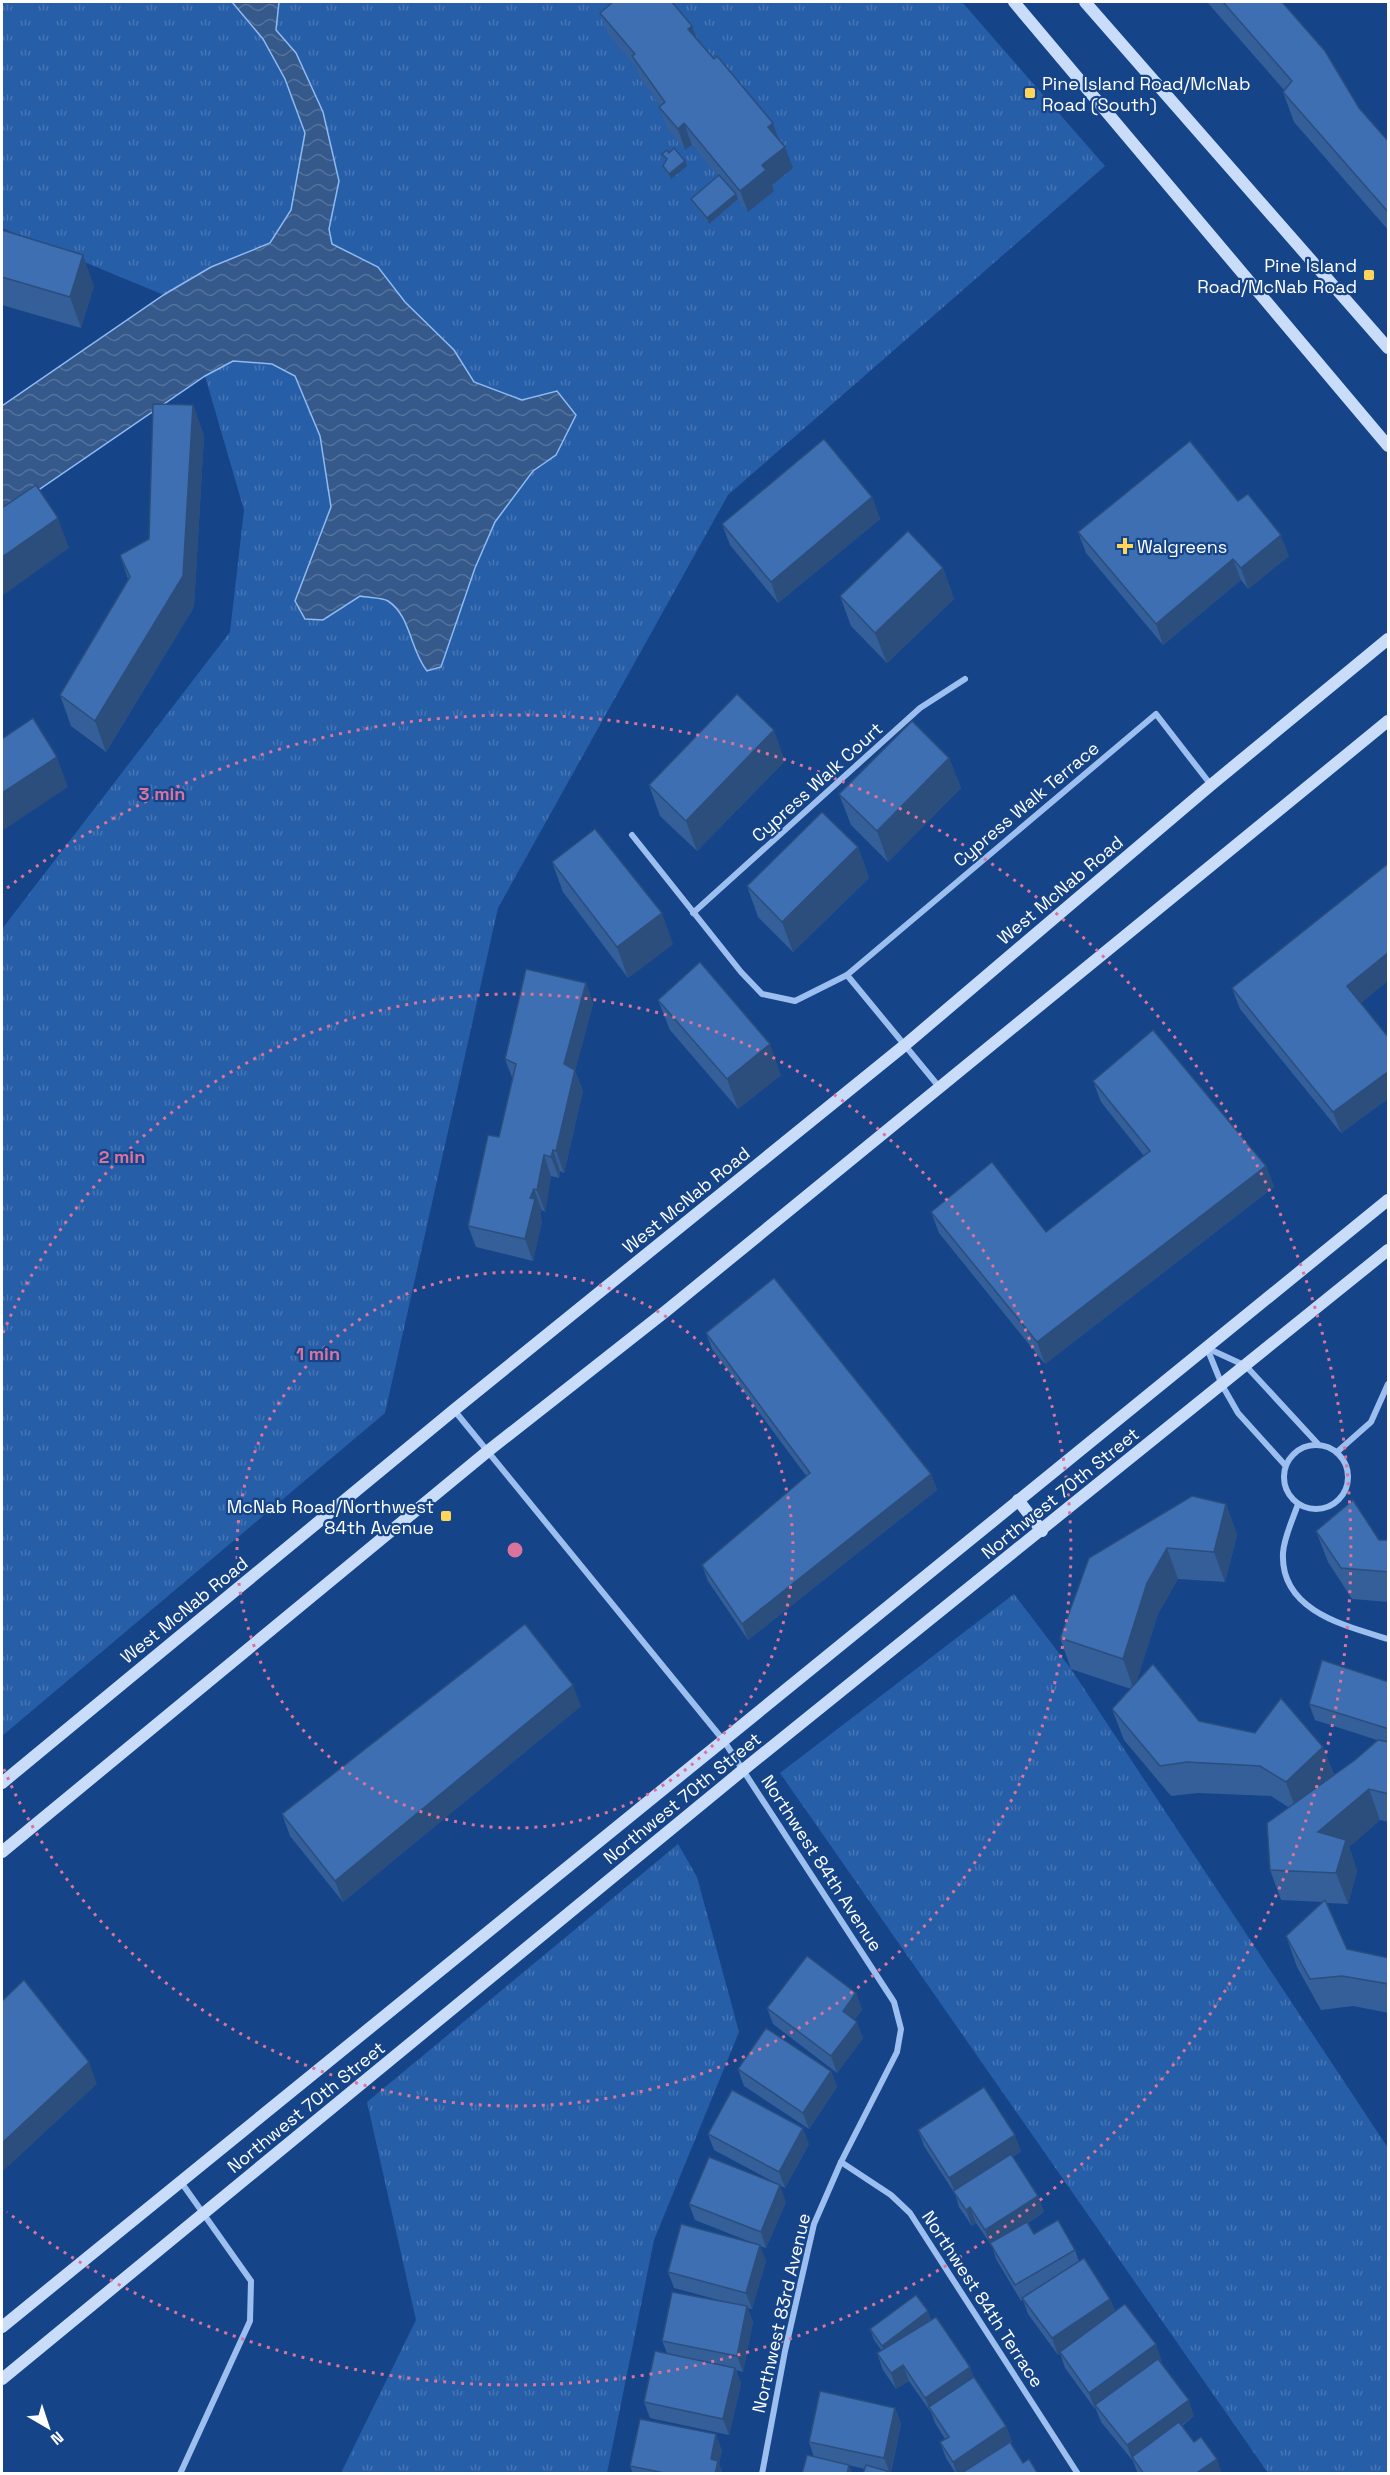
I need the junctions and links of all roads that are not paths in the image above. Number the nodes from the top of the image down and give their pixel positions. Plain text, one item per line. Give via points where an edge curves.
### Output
1 (1014, 2) edge
2 (1085, 2) edge
3 (1389, 348) edge
4 (1389, 446) edge
5 (1389, 639) edge
6 (965, 679) dead end
7 (1389, 721) edge
8 (1211, 785) junction
9 (632, 835) dead end
10 (693, 913) junction
11 (847, 975) junction
12 (905, 1046) junction
13 (940, 1088) junction
14 (1389, 1200) edge
15 (1389, 1250) edge
16 (1207, 1347) junction
17 (1246, 1366) junction
18 (1389, 1384) edge
19 (1222, 1385) junction
20 (454, 1410) junction
21 (1318, 1444) junction
22 (488, 1451) junction
23 (1337, 1452) junction
24 (1285, 1465) junction
25 (1018, 1500) junction
26 (1298, 1504) junction
27 (1042, 1530) junction
28 (1389, 1639) edge
29 (724, 1741) junction
30 (743, 1770) junction
31 (2, 1783) edge
32 (2, 1852) edge
33 (841, 2162) junction
34 (181, 2182) junction
35 (204, 2214) junction
36 (2, 2327) edge
37 (2, 2379) edge
38 (180, 2474) edge
39 (762, 2474) edge
40 (1078, 2474) edge

1 - 4 main road
2 - 3 main road
5 - 8 main road, West McNab Road
6 - 10 street, Cypress Walk Court via 920,708
7 - 13 main road
8 - 11 street, Cypress Walk Terrace via 1156,714
8 - 12 main road, West McNab Road
9 - 10 street, Cypress Walk Terrace
10 - 11 street, Cypress Walk Terrace via 762,994 795,1001
11 - 12 street
12 - 13 street
12 - 20 main road, West McNab Road
13 - 22 main road
14 - 16 main road, Northwest 70th Street
15 - 17 main road, Northwest 70th Street
16 - 17 street
16 - 19 street
16 - 25 main road, Northwest 70th Street
17 - 19 main road, Northwest 70th Street
17 - 21 street
18 - 23 street via 1371,1422
19 - 24 street via 1238,1413
19 - 27 main road, Northwest 70th Street
20 - 22 street, Northwest 84th Avenue
20 - 31 main road, West McNab Road
21 - 23 street
21 - 24 street via 1298,1449
22 - 29 street, Northwest 84th Avenue
22 - 32 main road
23 - 26 street via 1344,1459 1349,1479 1340,1499 1320,1509
24 - 26 street via 1285,1487
25 - 27 main road
25 - 29 main road, Northwest 70th Street
26 - 28 street via 1283,1553 1287,1578 1304,1603 1322,1617
27 - 30 main road, Northwest 70th Street
29 - 30 street, Northwest 84th Avenue
29 - 34 main road, Northwest 70th Street
30 - 33 street, Northwest 84th Avenue via 894,2002 901,2029 897,2052
30 - 35 main road, Northwest 70th Street
33 - 39 street, Northwest 83rd Avenue via 814,2224 784,2351
33 - 40 street, Northwest 84th Terrace via 891,2195 910,2213
34 - 35 street
34 - 36 main road, Northwest 70th Street
35 - 37 main road, Northwest 70th Street
35 - 38 street via 251,2281 250,2321

